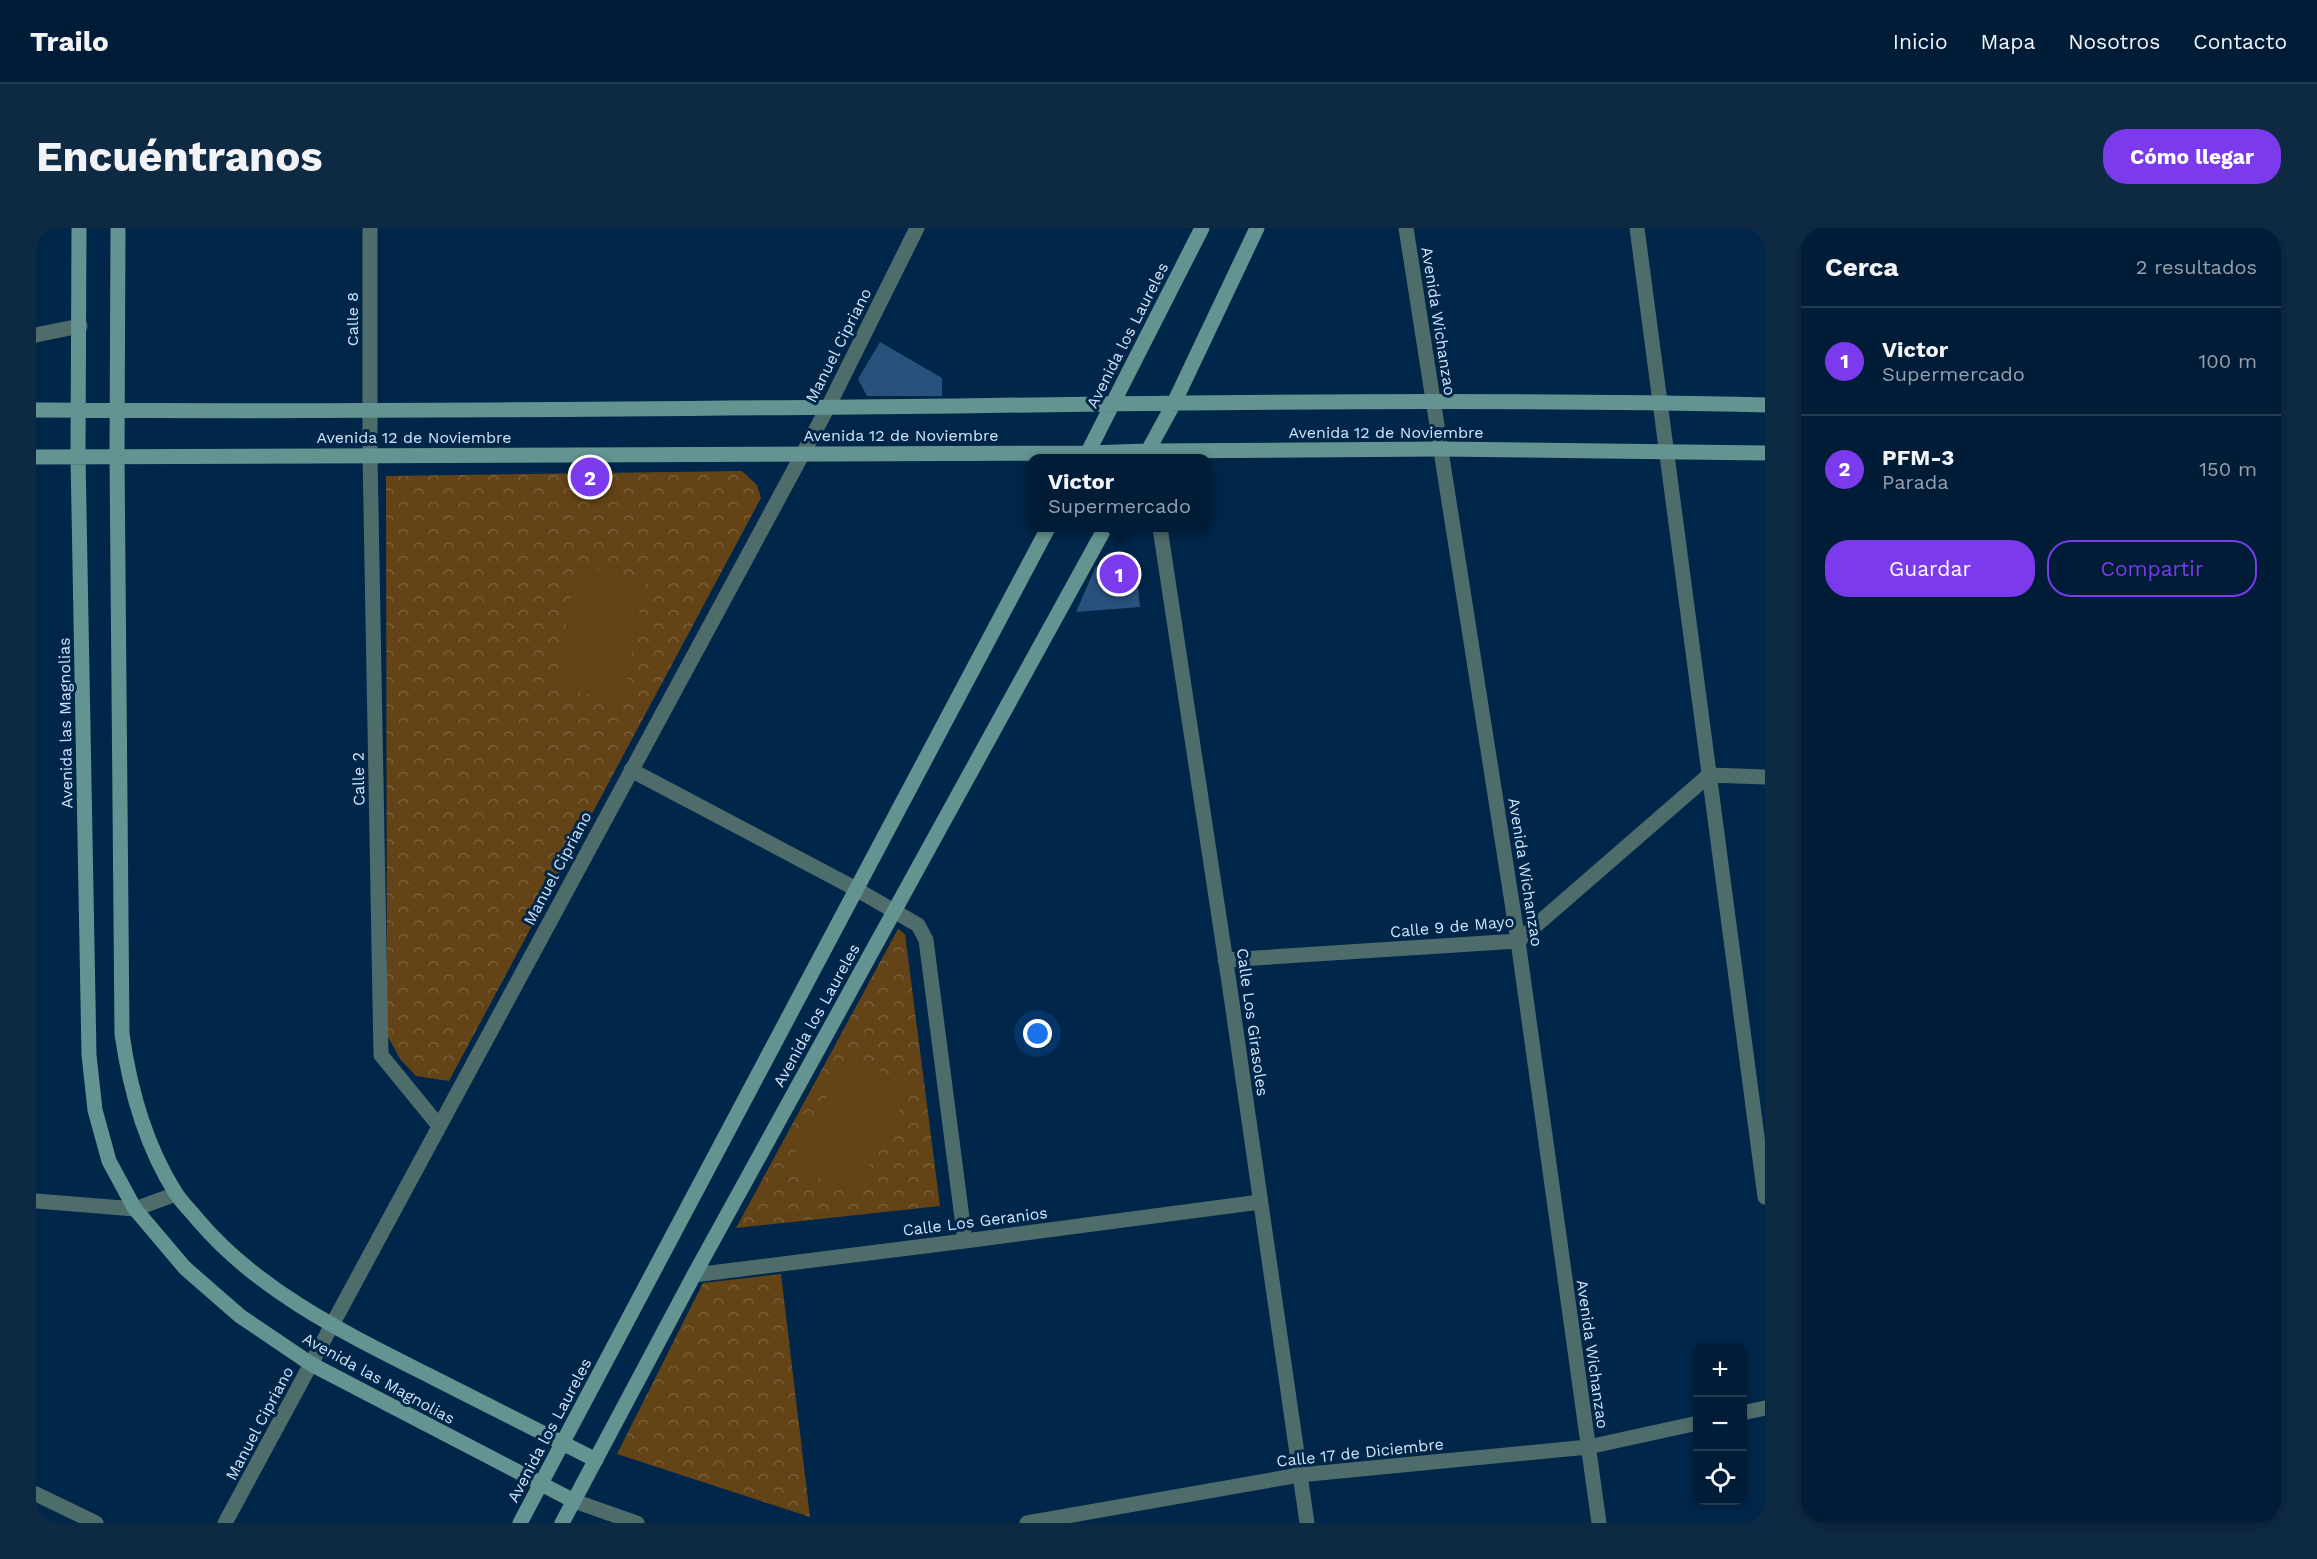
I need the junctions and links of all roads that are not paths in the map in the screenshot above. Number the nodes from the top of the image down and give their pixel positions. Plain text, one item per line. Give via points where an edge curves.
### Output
1 (79, 228) edge
2 (118, 228) edge
3 (370, 228) edge
4 (917, 228) edge
5 (1202, 228) edge
6 (1257, 228) edge
7 (1406, 228) edge
8 (1637, 228) edge
9 (80, 326) junction
10 (36, 335) edge
11 (1434, 402) junction
12 (1174, 403) junction
13 (1659, 403) junction
14 (1113, 404) junction
15 (1765, 405) edge
16 (828, 407) junction
17 (36, 411) edge
18 (78, 411) junction
19 (117, 411) junction
20 (370, 411) junction
21 (1440, 449) junction
22 (1666, 451) junction
23 (802, 453) junction
24 (1765, 453) edge
25 (1087, 454) edge
26 (1148, 454) edge
27 (1211, 454) edge
28 (370, 455) junction
29 (1028, 455) edge
30 (78, 456) junction
31 (117, 456) junction
32 (36, 457) edge
33 (1046, 532) edge
34 (1104, 532) edge
35 (1161, 532) edge
36 (631, 770) junction
37 (1709, 775) junction
38 (1765, 777) edge
39 (856, 889) junction
40 (894, 911) junction
41 (1518, 941) junction
42 (1226, 960) junction
43 (439, 1126) junction
44 (176, 1194) junction
45 (1765, 1197) edge
46 (36, 1201) edge
47 (1260, 1202) junction
48 (135, 1209) junction
49 (965, 1241) junction
50 (694, 1275) junction
51 (331, 1326) junction
52 (311, 1364) junction
53 (1765, 1408) edge
54 (1747, 1412) edge
55 (1693, 1424) edge
56 (563, 1443) junction
57 (1588, 1447) junction
58 (596, 1460) junction
59 (1299, 1475) junction
60 (541, 1484) junction
61 (36, 1494) edge
62 (574, 1501) junction
63 (96, 1523) edge
64 (225, 1523) edge
65 (520, 1523) edge
66 (562, 1523) edge
67 (637, 1523) edge
68 (1027, 1523) edge
69 (1307, 1523) edge
70 (1599, 1523) edge

1 - 9 main road, Avenida las Magnolias
2 - 19 main road, Avenida las Magnolias
3 - 20 street, Calle 8
4 - 16 street, Manuel Cipriano
5 - 14 main road, Avenida los Laureles
6 - 12 main road
7 - 11 street, Avenida Wichanzao
8 - 13 street
9 - 10 street
9 - 18 main road, Avenida las Magnolias
11 - 12 main road, Avenida 12 de Noviembre
11 - 13 main road, Avenida 12 de Noviembre
11 - 21 street, Avenida Wichanzao
12 - 14 main road, Avenida 12 de Noviembre
12 - 26 main road
13 - 15 main road, Avenida 12 de Noviembre
13 - 22 street
14 - 16 main road, Avenida 12 de Noviembre
14 - 25 main road, Avenida los Laureles
16 - 20 main road, Avenida 12 de Noviembre
16 - 23 street, Manuel Cipriano
17 - 18 main road, Avenida 12 de Noviembre
18 - 19 main road, Avenida 12 de Noviembre
18 - 30 main road, Avenida las Magnolias
19 - 20 main road, Avenida 12 de Noviembre
19 - 31 main road, Avenida las Magnolias
20 - 28 street, Calle 2
21 - 22 main road, Avenida 12 de Noviembre
21 - 27 main road, Avenida 12 de Noviembre
21 - 41 street, Avenida Wichanzao
22 - 24 main road, Avenida 12 de Noviembre
22 - 37 street
23 - 28 main road, Avenida 12 de Noviembre
23 - 29 main road, Avenida 12 de Noviembre
23 - 36 street, Manuel Cipriano
28 - 31 main road, Avenida 12 de Noviembre
28 - 43 street, Calle 2 via 381,1055
30 - 31 main road, Avenida 12 de Noviembre
30 - 32 main road, Avenida 12 de Noviembre
30 - 48 main road, Avenida las Magnolias via 89,1055 95,1110 110,1161
31 - 44 main road, Avenida las Magnolias via 122,1034 139,1115
33 - 39 main road, Avenida los Laureles
34 - 40 main road, Avenida los Laureles
35 - 42 street, Calle Los Girasoles
36 - 39 street
36 - 43 street, Manuel Cipriano
37 - 38 street
37 - 41 street, Calle 9 de Mayo
37 - 45 street
39 - 40 street
39 - 56 main road, Avenida los Laureles
40 - 49 street via 918,925 926,940
40 - 50 main road, Avenida los Laureles
41 - 42 street, Calle 9 de Mayo
41 - 57 street, Avenida Wichanzao
42 - 47 street, Calle Los Girasoles
43 - 51 street, Manuel Cipriano
44 - 48 street
44 - 51 main road, Avenida las Magnolias via 217,1242
46 - 48 street
47 - 49 street, Calle Los Geranios
47 - 59 street, Calle Los Girasoles
48 - 52 main road, Avenida las Magnolias via 185,1268 240,1316
49 - 50 street, Calle Los Geranios
50 - 58 main road, Avenida los Laureles
51 - 52 street, Manuel Cipriano
51 - 56 main road, Avenida las Magnolias
52 - 60 main road, Avenida las Magnolias
52 - 64 street, Manuel Cipriano
53 - 54 street
55 - 57 street, Calle 17 de Diciembre
56 - 58 main road, Avenida las Magnolias
56 - 60 main road, Avenida los Laureles
57 - 59 street, Calle 17 de Diciembre
57 - 70 street, Avenida Wichanzao
58 - 62 main road, Avenida los Laureles
59 - 68 street, Calle 17 de Diciembre
59 - 69 street, Calle Los Girasoles
60 - 62 main road, Avenida las Magnolias
60 - 65 main road, Avenida los Laureles
61 - 63 street
62 - 66 main road, Avenida los Laureles
62 - 67 street

